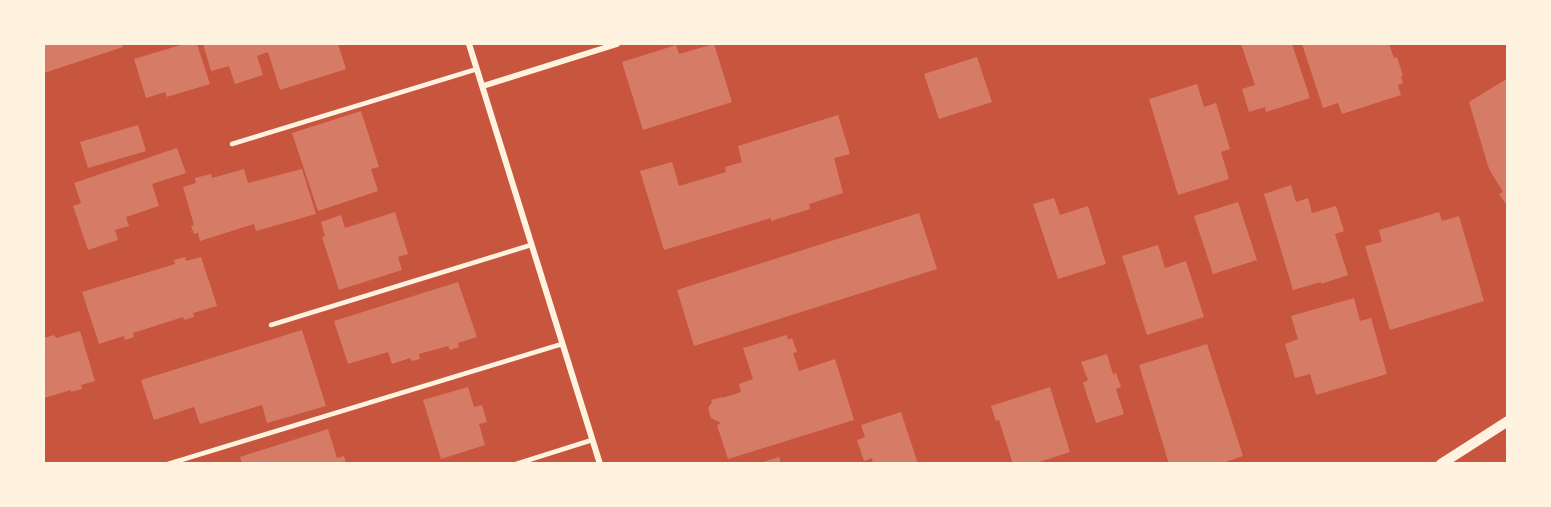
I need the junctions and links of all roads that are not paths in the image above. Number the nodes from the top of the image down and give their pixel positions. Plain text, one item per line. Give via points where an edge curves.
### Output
1 (469, 44) edge
2 (617, 44) edge
3 (477, 69) junction
4 (483, 86) junction
5 (232, 144) dead end
6 (531, 244) junction
7 (271, 325) dead end
8 (562, 344) junction
9 (1508, 421) edge
10 (592, 440) junction
11 (1441, 463) edge
12 (168, 464) edge
13 (516, 464) edge
14 (600, 464) edge

1 - 3 street
2 - 4 street
3 - 4 street
3 - 5 lane
4 - 6 street
6 - 7 lane
6 - 8 street
8 - 10 street
8 - 12 lane
9 - 11 street
10 - 13 lane
10 - 14 street

